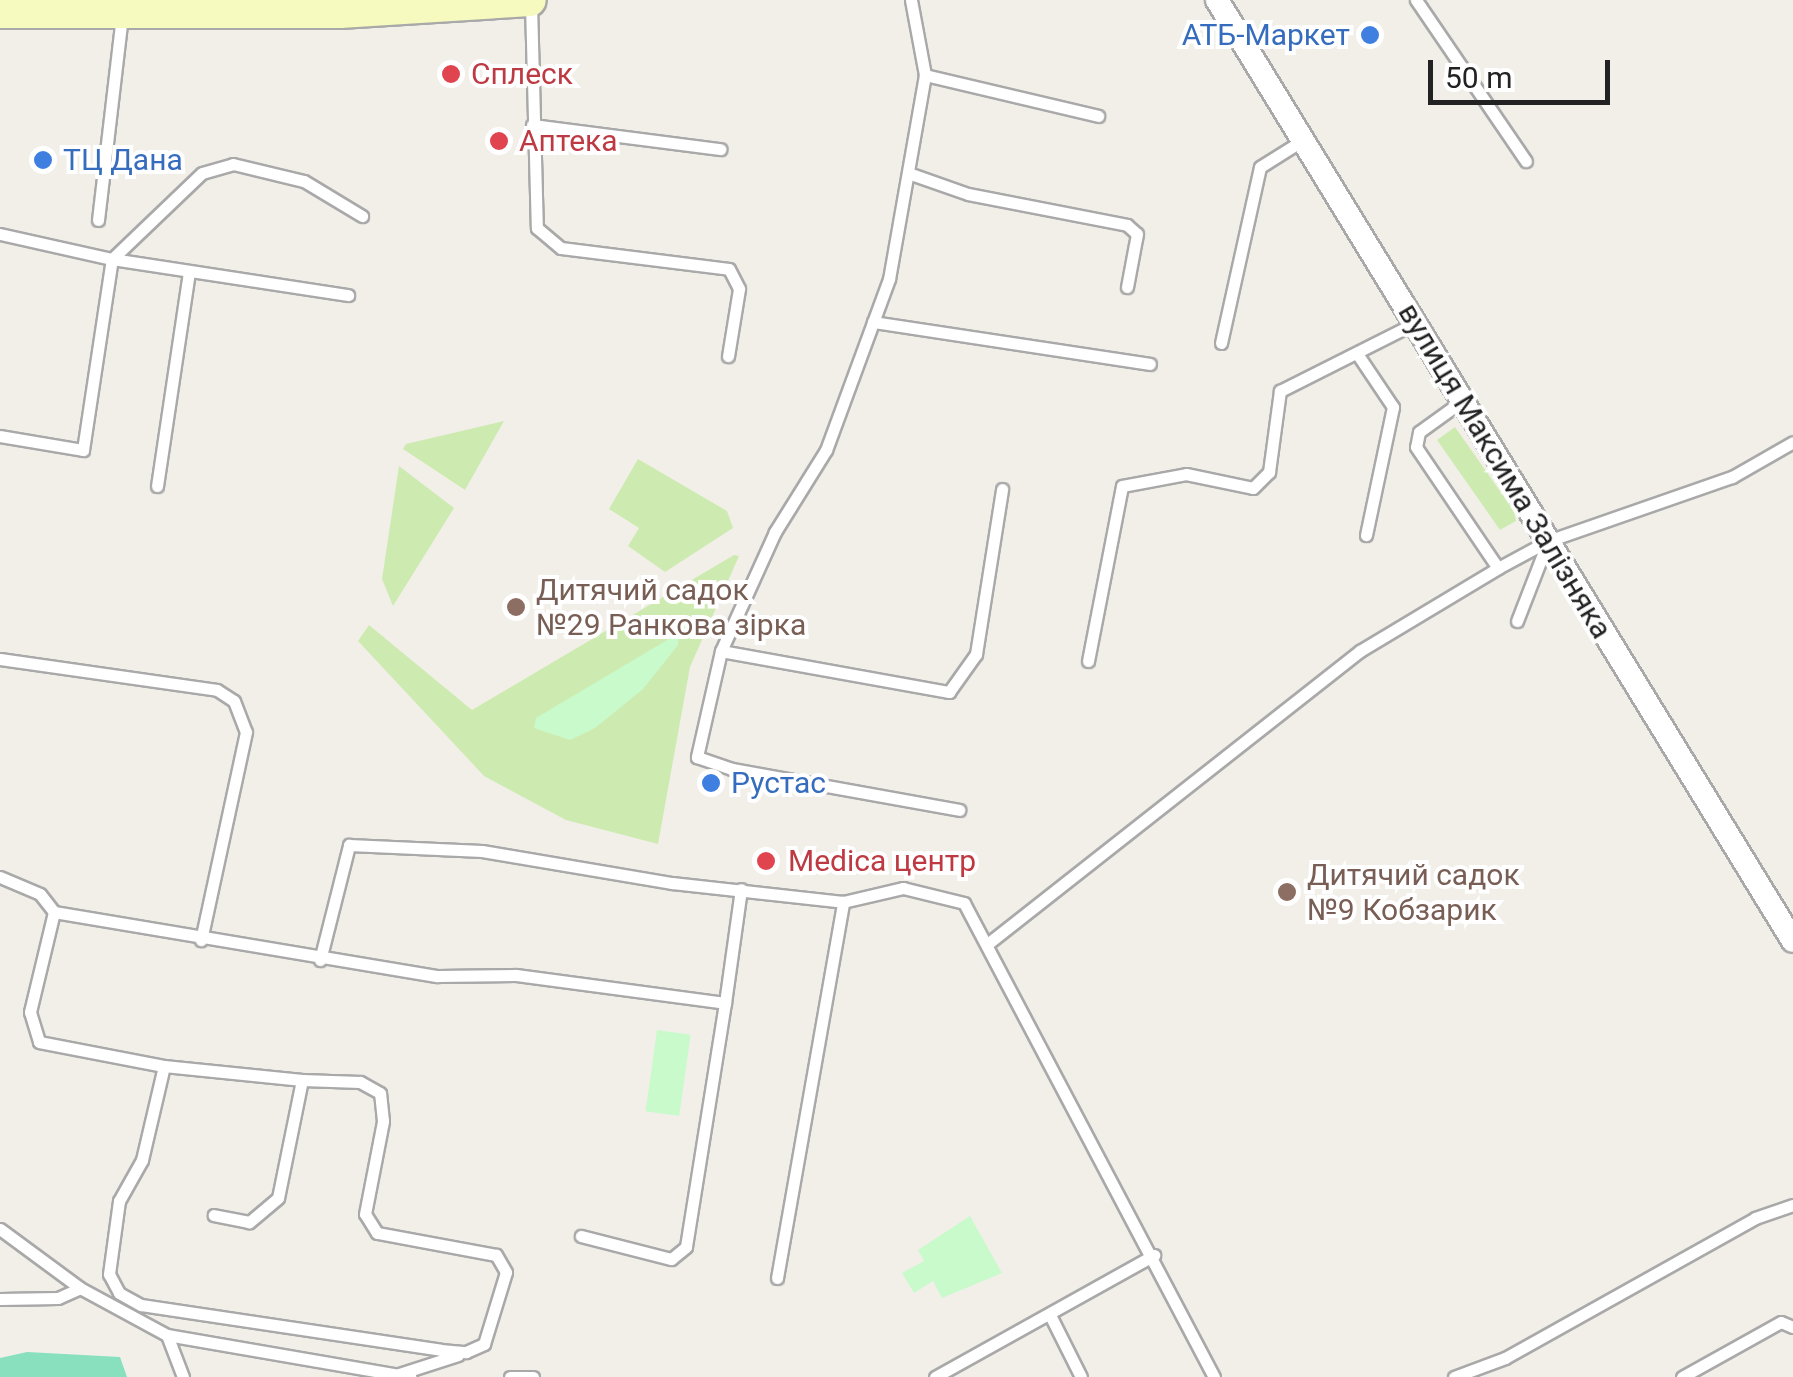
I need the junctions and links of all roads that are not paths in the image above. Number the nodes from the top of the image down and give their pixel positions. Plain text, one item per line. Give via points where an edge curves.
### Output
1 (530, 0) edge
2 (911, 0) edge
3 (1217, 0) edge
4 (1416, 0) edge
5 (340, 6) edge
6 (0, 12) edge
7 (122, 16) junction
8 (925, 75) junction
9 (1098, 116) dead end
10 (532, 124) junction
11 (1303, 140) junction
12 (720, 150) dead end
13 (1526, 160) dead end
14 (911, 174) junction
15 (362, 216) dead end
16 (98, 220) dead end
17 (0, 234) edge
18 (112, 259) junction
19 (189, 271) junction
20 (1127, 286) dead end
21 (348, 295) dead end
22 (874, 322) junction
23 (1415, 323) junction
24 (1220, 343) dead end
25 (1358, 355) junction
26 (728, 356) dead end
27 (1150, 364) dead end
28 (1462, 400) junction
29 (0, 436) edge
30 (1793, 442) edge
31 (157, 486) dead end
32 (1002, 489) dead end
33 (1366, 534) dead end
34 (1548, 541) junction
35 (1498, 568) junction
36 (1517, 620) dead end
37 (722, 650) junction
38 (0, 660) edge
39 (1088, 660) dead end
40 (958, 810) dead end
41 (0, 877) edge
42 (741, 890) junction
43 (843, 902) junction
44 (54, 912) junction
45 (201, 940) junction
46 (1793, 941) edge
47 (990, 942) junction
48 (320, 960) junction
49 (725, 1003) junction
50 (164, 1066) junction
51 (302, 1080) junction
52 (1793, 1205) edge
53 (214, 1215) dead end
54 (0, 1229) edge
55 (581, 1236) dead end
56 (1154, 1255) junction
57 (778, 1278) dead end
58 (80, 1288) junction
59 (0, 1299) edge
60 (1050, 1315) junction
61 (1793, 1327) edge
62 (167, 1335) junction
63 (466, 1352) junction
64 (377, 1374) edge
65 (405, 1375) edge
66 (183, 1377) edge
67 (510, 1377) edge
68 (533, 1377) edge
69 (934, 1377) edge
70 (1081, 1377) edge
71 (1214, 1377) edge
72 (1454, 1377) edge
73 (1682, 1377) edge

1 - 5 main road
1 - 10 lane
2 - 8 lane
3 - 11 street, вулиця Максима Залізняка
4 - 13 lane
5 - 7 main road
6 - 7 main road
7 - 16 lane
8 - 9 lane
8 - 14 lane
10 - 12 lane
10 - 26 lane via 534,210 547,240 560,248 729,269 740,289
11 - 23 street, вулиця Максима Залізняка
11 - 24 lane via 1260,167
14 - 20 lane via 968,194 1127,225 1138,234
14 - 22 lane
15 - 18 lane via 304,181 233,164 202,173
17 - 18 lane
18 - 19 lane
18 - 29 lane via 83,450
19 - 21 lane
19 - 31 lane
22 - 27 lane
22 - 37 lane via 826,450 775,532
23 - 25 lane
23 - 28 street, вулиця Максима Залізняка
25 - 33 lane via 1393,407
25 - 39 lane via 1280,392 1269,472 1253,488 1186,474 1122,486
28 - 34 street, вулиця Максима Залізняка
28 - 35 lane via 1419,432 1416,447
30 - 34 lane via 1732,477
32 - 37 lane via 976,654 949,692
34 - 35 lane
34 - 36 lane
34 - 46 street, вулиця Максима Залізняка
35 - 47 lane via 1360,651
37 - 40 lane via 697,757 720,767
38 - 45 lane via 218,690 234,701 246,732
41 - 44 lane via 40,894
42 - 43 lane
42 - 48 lane via 482,850 349,846
42 - 49 lane
43 - 47 lane via 903,888 932,891 964,903
43 - 57 lane
44 - 45 lane
44 - 50 lane via 30,1012 39,1042
45 - 48 lane
47 - 56 lane
48 - 49 lane via 438,976 516,975
49 - 55 lane via 686,1247 671,1260
50 - 51 lane
50 - 63 lane via 142,1160 119,1202 110,1274 119,1292 140,1305
51 - 53 lane via 278,1198 264,1216 248,1222
51 - 63 lane via 360,1082 380,1093 383,1121 366,1214 377,1233 496,1254 506,1272 490,1328 484,1344
52 - 72 lane via 1754,1218 1505,1358
54 - 58 lane
56 - 60 lane
56 - 71 lane
58 - 59 lane via 58,1298
58 - 62 lane
60 - 69 lane
60 - 70 lane
61 - 73 lane via 1781,1322
62 - 64 lane
62 - 66 lane
63 - 65 lane
64 - 65 lane
67 - 68 lane

